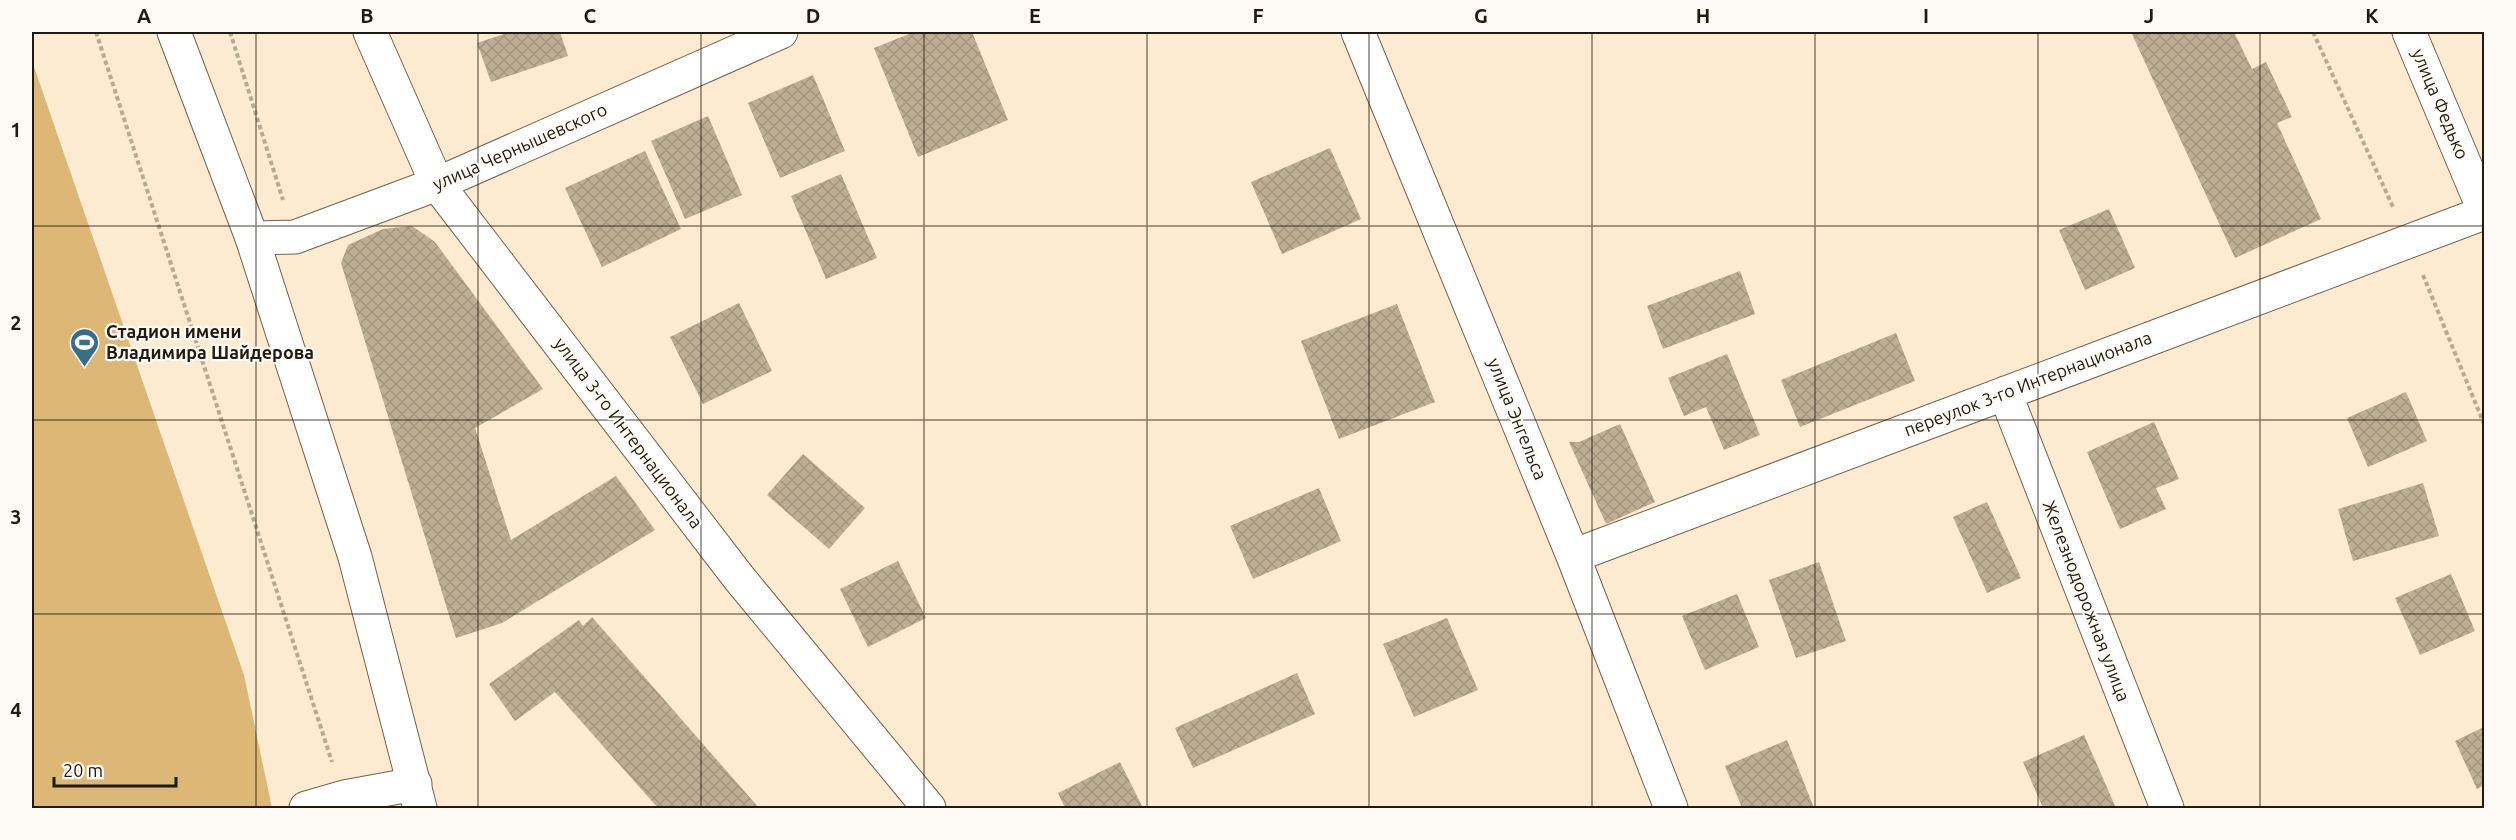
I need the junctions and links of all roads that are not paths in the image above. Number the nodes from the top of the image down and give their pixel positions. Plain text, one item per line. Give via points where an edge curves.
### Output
1 (174, 32) edge
2 (370, 32) edge
3 (781, 32) edge
4 (1358, 32) edge
5 (2409, 32) edge
6 (437, 184) junction
7 (2484, 211) edge
8 (252, 238) junction
9 (2006, 393) junction
10 (1573, 556) junction
11 (417, 796) edge
12 (306, 808) edge
13 (929, 808) edge
14 (1671, 808) edge
15 (2167, 808) edge

1 - 8 street
2 - 6 street, улица 3-го Интернационала
3 - 6 street, улица Чернышевского
4 - 10 street, улица Энгельса
5 - 7 street, улица Федько
6 - 8 street, улица Чернышевского via 295,237
6 - 13 street, улица 3-го Интернационала via 739,578
7 - 9 street, переулок 3-го Интернационала
8 - 11 street via 355,557
9 - 10 street, переулок 3-го Интернационала
9 - 15 street, Железнодорожная улица
10 - 14 street, улица Энгельса
11 - 12 street via 344,797

